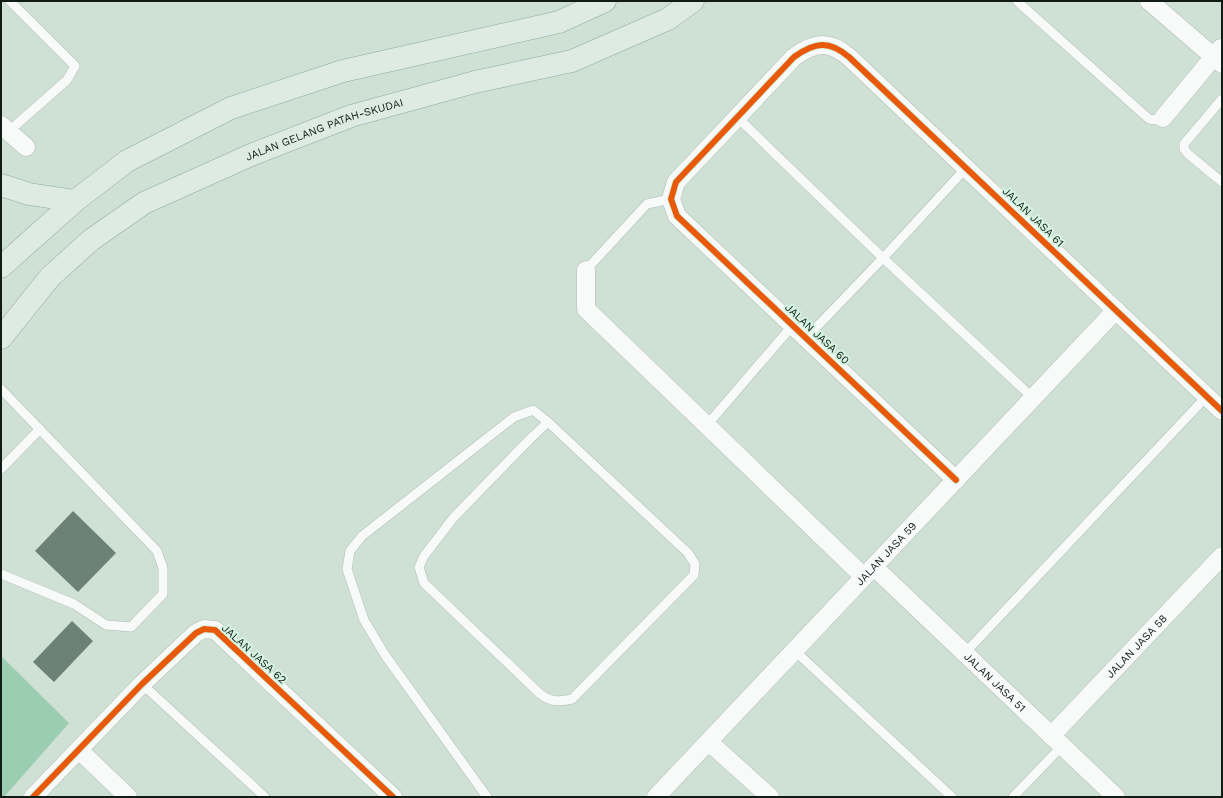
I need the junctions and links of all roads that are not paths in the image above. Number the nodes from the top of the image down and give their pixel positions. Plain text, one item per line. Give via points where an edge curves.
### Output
1 (10, 1) edge
2 (605, 1) edge
3 (693, 1) edge
4 (1017, 1) edge
5 (1150, 1) edge
6 (1219, 56) edge
7 (1222, 98) edge
8 (737, 117) junction
9 (1163, 118) joint
10 (4, 129) edge
11 (26, 147) dead end
12 (966, 168) junction
13 (1222, 182) edge
14 (1, 185) edge
15 (670, 199) junction
16 (75, 201) junction
17 (883, 258) junction
18 (1, 267) edge
19 (586, 270) joint
20 (1116, 310) junction
21 (793, 325) junction
22 (1, 338) edge
23 (806, 338) junction
24 (1, 389) edge
25 (1207, 396) junction
26 (1033, 398) junction
27 (1222, 411) edge
28 (548, 422) junction
29 (707, 425) junction
30 (40, 429) junction
31 (1, 469) edge
32 (956, 480) junction
33 (1222, 556) edge
34 (869, 572) junction
35 (1, 574) edge
36 (795, 650) junction
37 (965, 653) junction
38 (142, 684) junction
39 (1057, 741) junction
40 (708, 742) junction
41 (78, 750) junction
42 (33, 797) edge
43 (128, 797) edge
44 (265, 797) edge
45 (393, 797) edge
46 (487, 797) edge
47 (656, 797) edge
48 (770, 797) edge
49 (952, 797) edge
50 (1013, 797) edge
51 (1116, 797) edge

1 - 10 lane via 75,66 67,80
2 - 16 main road via 559,22 343,71 231,108 127,161
3 - 22 main road, JALAN GELANG PATAH-SKUDAI via 668,19 572,60 475,82 351,116 251,155 144,202 91,240 50,277
4 - 9 lane via 1149,119
5 - 6 street
6 - 9 street
7 - 13 lane via 1184,144 1188,154
8 - 12 street, JALAN JASA 61 via 794,57 807,48 826,44 840,49
8 - 15 street via 676,182
8 - 17 lane
10 - 11 street
12 - 17 lane
12 - 20 street, JALAN JASA 61
14 - 16 main road via 29,194
15 - 19 lane via 648,204
15 - 21 street, JALAN JASA 60 via 677,216
16 - 18 main road
17 - 23 lane
17 - 26 lane
19 - 29 street, JALAN JASA 51 via 586,309
20 - 25 street, JALAN JASA 61
20 - 26 street, JALAN JASA 59
21 - 23 street, JALAN JASA 60
21 - 29 lane
23 - 32 street, JALAN JASA 60
24 - 30 lane
25 - 27 street, JALAN JASA 61
25 - 37 lane
26 - 32 street, JALAN JASA 59
28 - 28 lane via 688,552 695,564 694,575 689,581 572,699 559,702 548,700 539,693 424,583 419,567 424,556 454,517
28 - 46 lane via 533,410 514,417 362,536 350,551 347,569 364,620 385,656
29 - 34 street, JALAN JASA 51
30 - 31 lane
30 - 35 lane via 157,551 163,568 163,594 131,627 106,626 74,604
32 - 34 street, JALAN JASA 59
33 - 39 street, JALAN JASA 58
34 - 36 street, JALAN JASA 59
34 - 37 street, JALAN JASA 51
36 - 40 street, JALAN JASA 59
36 - 49 lane
37 - 39 street, JALAN JASA 51
38 - 41 street, JALAN JASA 62
38 - 44 lane
38 - 45 street, JALAN JASA 62 via 196,633 204,629 215,630
39 - 50 lane
39 - 51 street, JALAN JASA 51
40 - 47 street, JALAN JASA 59
40 - 48 street
41 - 42 street, JALAN JASA 62
41 - 43 street

